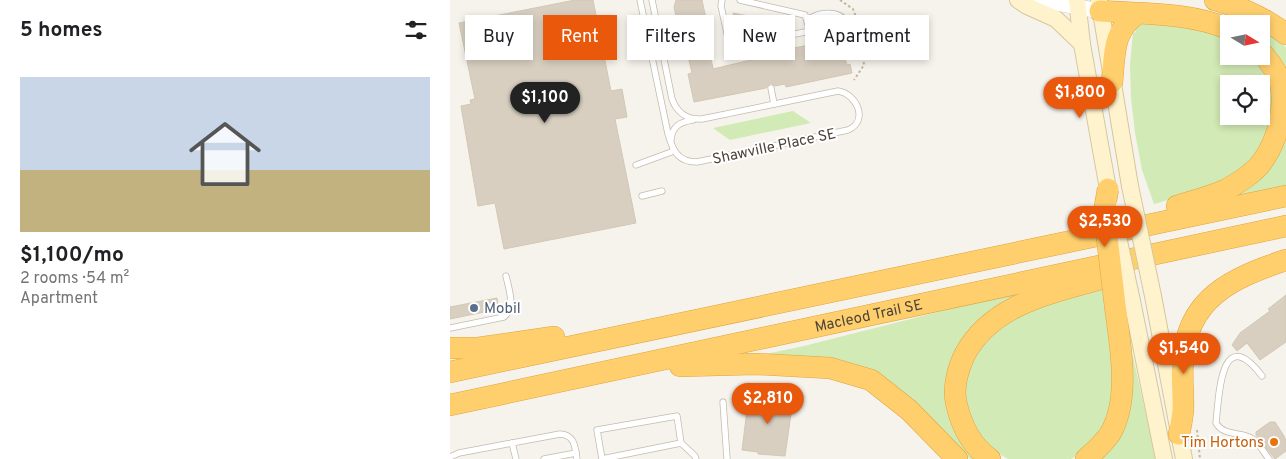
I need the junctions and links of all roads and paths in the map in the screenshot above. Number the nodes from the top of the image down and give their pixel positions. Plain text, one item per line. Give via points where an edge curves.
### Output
1 (640, 0) edge
2 (652, 0) edge
3 (656, 0) edge
4 (722, 0) edge
5 (740, 0) edge
6 (1018, 0) edge
7 (1040, 0) edge
8 (1215, 0) edge
9 (1077, 3) edge
10 (1099, 5) edge
11 (1137, 14) junction
12 (655, 15) edge
13 (657, 15) edge
14 (818, 15) edge
15 (836, 15) edge
16 (805, 16) edge
17 (724, 20) edge
18 (1220, 25) edge
19 (1286, 34) edge
20 (1082, 44) junction
21 (664, 60) edge
22 (1270, 63) edge
23 (1112, 82) junction
24 (770, 88) dead end
25 (774, 104) junction
26 (702, 118) junction
27 (674, 151) junction
28 (636, 166) dead end
29 (1108, 189) joint
30 (662, 191) dead end
31 (642, 196) dead end
32 (1286, 196) edge
33 (1286, 226) edge
34 (1092, 236) junction
35 (1233, 237) junction
36 (1286, 260) edge
37 (506, 276) dead end
38 (1124, 303) junction
39 (450, 328) edge
40 (664, 328) junction
41 (450, 348) edge
42 (630, 368) junction
43 (450, 372) edge
44 (1262, 376) dead end
45 (723, 402) dead end
46 (450, 405) edge
47 (1180, 434) junction
48 (512, 443) junction
49 (681, 443) junction
50 (576, 456) edge
51 (450, 457) edge
52 (516, 459) edge
53 (544, 459) edge
54 (696, 459) edge
55 (727, 459) edge
56 (957, 459) edge
57 (990, 459) edge
58 (1086, 459) edge
59 (1164, 459) edge
60 (1184, 459) edge
61 (1269, 459) edge

1 - 27 lane via 664,122
2 - 12 lane, Shawville Place SE
3 - 13 lane
4 - 17 lane
5 - 16 lane
6 - 20 main road via 1056,19
7 - 9 street
8 - 19 highway via 1247,11
9 - 10 street
9 - 20 main road
10 - 11 highway
10 - 23 main road
11 - 18 highway via 1187,17
11 - 23 highway via 1123,25 1118,38
14 - 15 lane
20 - 29 main road
21 - 26 lane, Shawville Place SE via 674,106 687,117
22 - 34 highway via 1280,81 1283,103 1278,134 1261,163 1226,189 1101,227
23 - 47 main road, bridge
24 - 25 lane
25 - 26 lane, Shawville Place SE
25 - 27 lane, Shawville Place SE via 838,91 853,98 859,113 856,125 848,130 697,162 686,161
26 - 27 lane via 675,126 671,136
27 - 28 lane
29 - 38 highway, bridge via 1104,212
30 - 31 lane
32 - 34 highway, Macleod Trail SE
33 - 35 highway, Macleod Trail SE
34 - 40 highway, Macleod Trail SE
35 - 42 highway, Macleod Trail SE
35 - 57 highway via 1039,296 988,326 972,343 962,361 956,398 959,418 968,436
36 - 47 highway via 1231,282 1199,310 1184,348
37 - 39 lane via 511,301 509,313 504,317
38 - 58 highway via 1121,401 1110,433
38 - 59 main road
40 - 41 highway via 636,325 478,348
40 - 43 highway, Macleod Trail SE
42 - 46 highway, Macleod Trail SE
42 - 56 highway via 756,364 830,368 871,380 910,410
44 - 61 lane via 1252,362 1231,358 1220,382 1216,423 1219,429 1254,440
45 - 55 lane
47 - 60 main road
48 - 50 lane via 566,434 574,442
48 - 51 lane
48 - 52 lane
49 - 49 lane via 602,459 597,430 676,416
49 - 54 lane
50 - 53 lane

